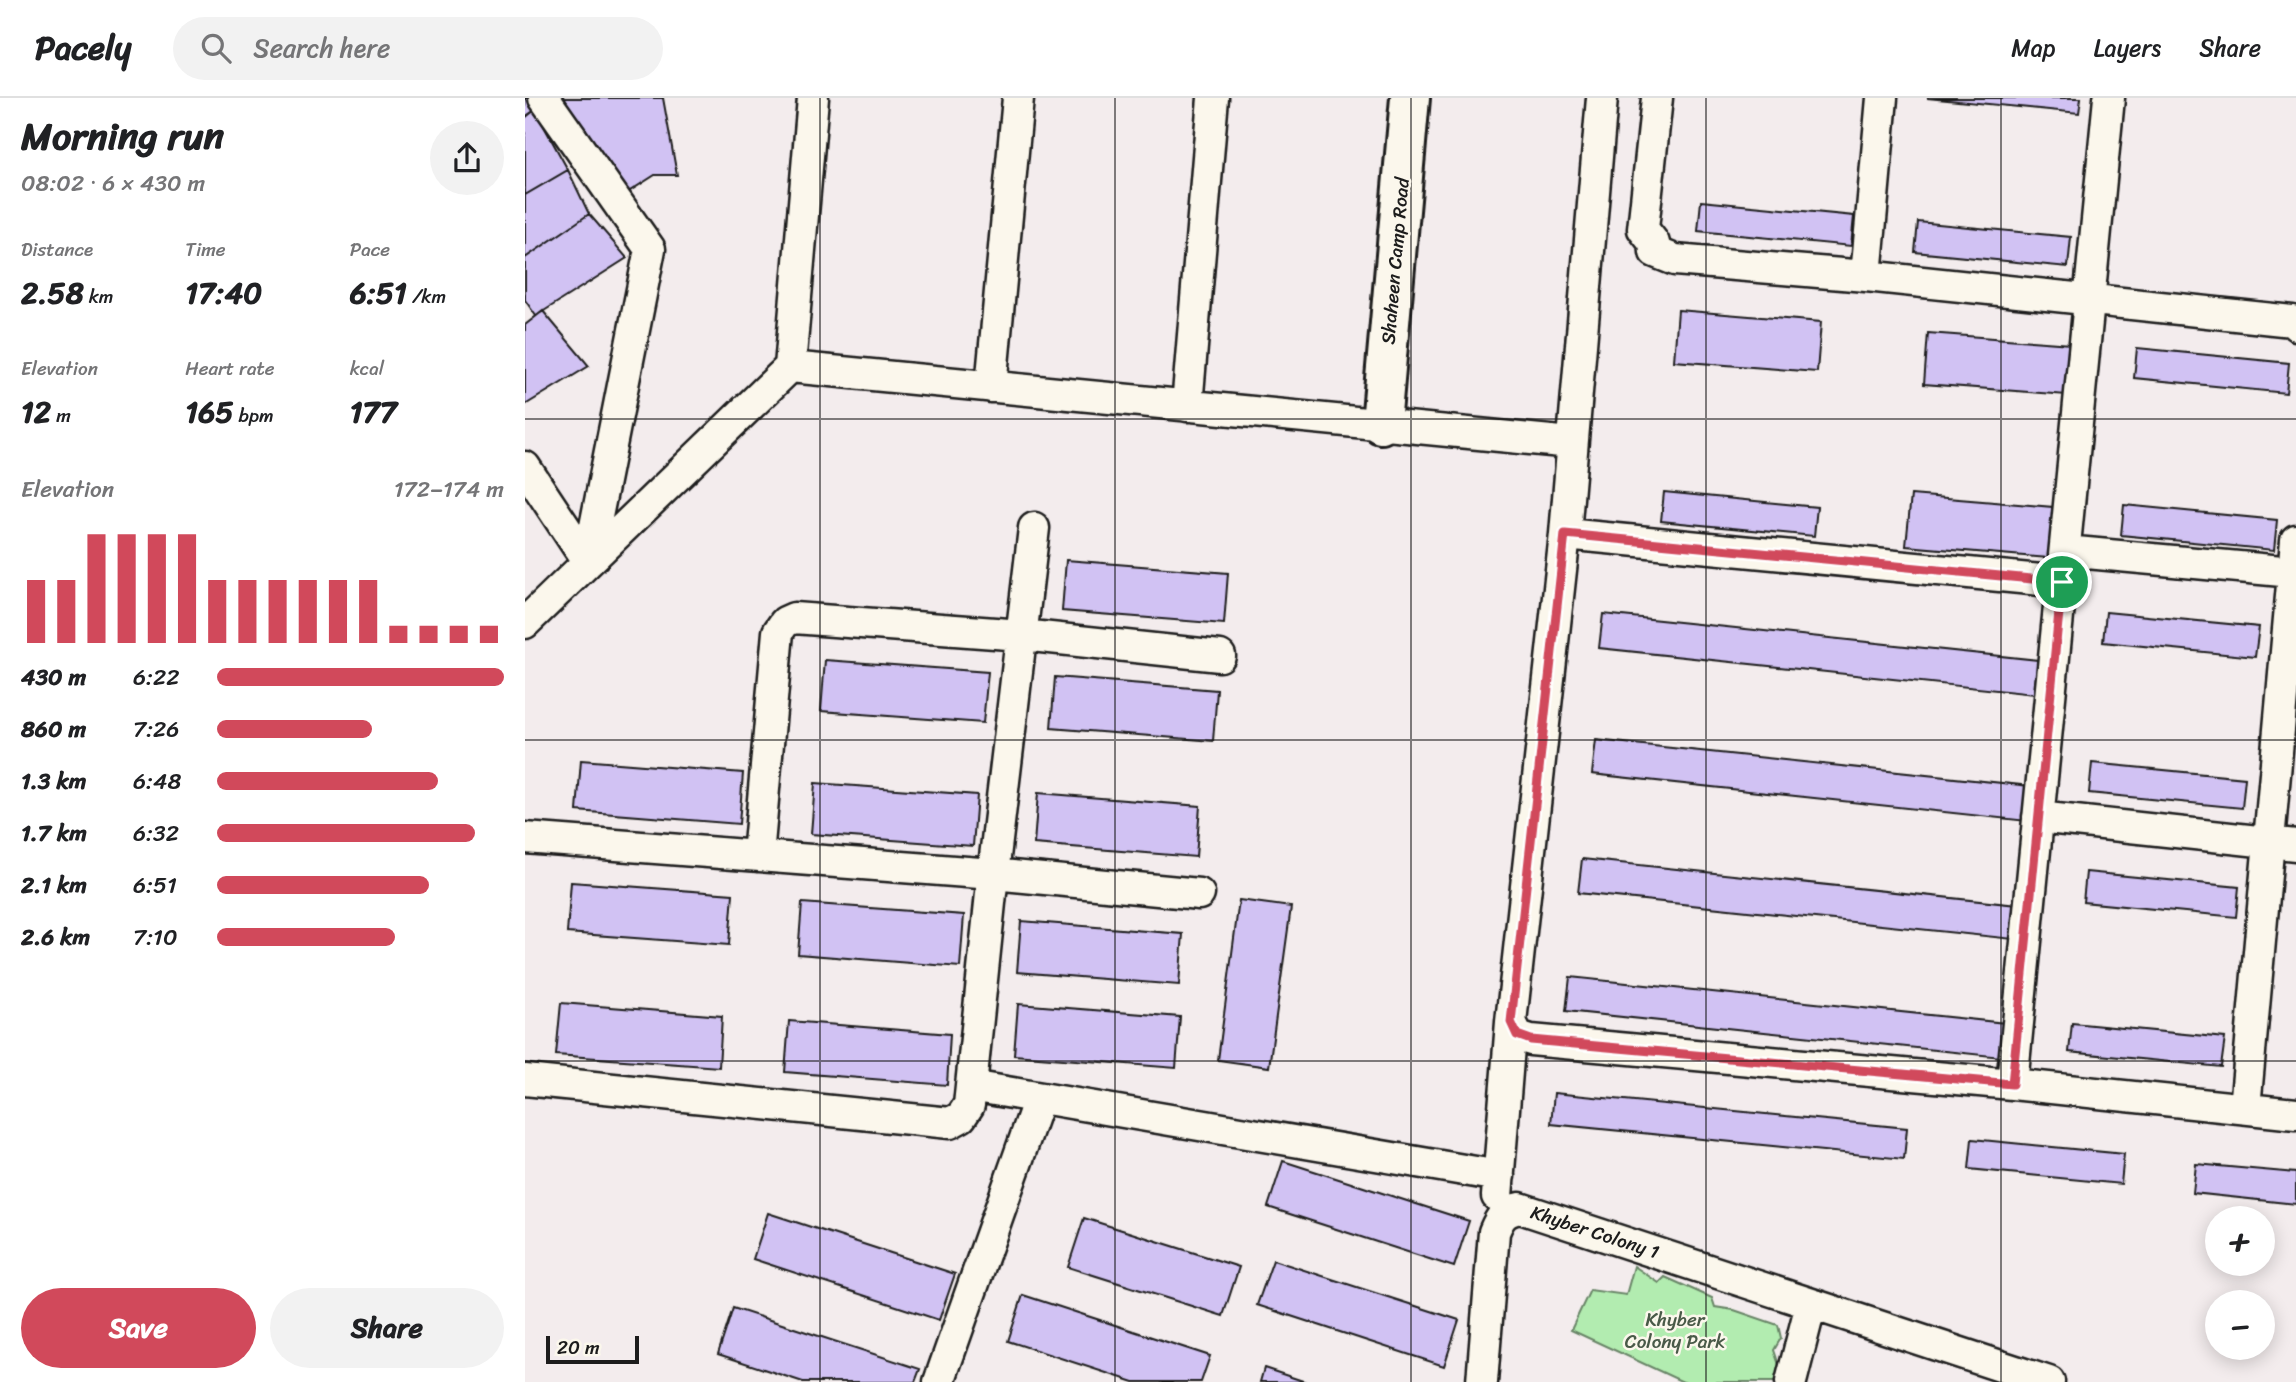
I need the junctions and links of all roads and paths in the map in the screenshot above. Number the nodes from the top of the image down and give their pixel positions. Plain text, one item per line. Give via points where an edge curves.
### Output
1 (544, 98) edge
2 (813, 98) edge
3 (1018, 98) edge
4 (1213, 98) edge
5 (1410, 98) edge
6 (1602, 98) edge
7 (1657, 98) edge
8 (1882, 98) edge
9 (2109, 98) edge
10 (1866, 275) junction
11 (2091, 300) junction
12 (2296, 324) edge
13 (790, 367) junction
14 (991, 387) junction
15 (1187, 405) junction
16 (1381, 424) junction
17 (1572, 443) junction
18 (525, 467) edge
19 (1034, 528) dead end
20 (1565, 534) junction
21 (2296, 540) edge
22 (2065, 551) junction
23 (588, 562) junction
24 (2062, 582) junction
25 (2293, 591) edge
26 (555, 594) junction
27 (525, 612) edge
28 (525, 623) edge
29 (1022, 635) junction
30 (1220, 656) dead end
31 (2038, 817) junction
32 (525, 838) edge
33 (2282, 844) edge
34 (758, 856) junction
35 (993, 874) junction
36 (1199, 894) dead end
37 (1511, 1022) junction
38 (525, 1080) edge
39 (2012, 1084) junction
40 (971, 1086) junction
41 (1038, 1099) junction
42 (2245, 1108) junction
43 (2296, 1114) edge
44 (1499, 1176) junction
45 (1494, 1232) junction
46 (1811, 1304) junction
47 (939, 1382) edge
48 (1482, 1382) edge
49 (1791, 1382) edge
50 (2049, 1382) edge

1 - 23 street via 650,249
2 - 13 street
3 - 14 street
4 - 15 street
5 - 16 street, Shaheen Camp Road
6 - 17 street
7 - 10 street via 1643,229 1655,252 1675,260
8 - 10 street
9 - 11 street
10 - 11 street
11 - 12 street
11 - 22 street
13 - 14 street
13 - 23 street
14 - 15 street
15 - 16 street
16 - 17 street
17 - 20 street
18 - 23 street
19 - 29 street
20 - 24 street
20 - 37 street
21 - 25 street
22 - 24 street
22 - 25 street
23 - 26 street
24 - 31 street
25 - 33 street
26 - 27 street
26 - 28 street
29 - 30 street
29 - 34 street via 794,618 785,622 778,632
29 - 35 street
31 - 33 street
31 - 39 street
32 - 34 street
33 - 42 street
34 - 35 street
35 - 36 street
35 - 40 street
37 - 39 street via 1517,1035 1531,1040
37 - 44 street
38 - 40 street via 950,1123 969,1105
39 - 42 street
40 - 41 street
41 - 44 street
41 - 47 street
42 - 43 street
44 - 45 street
45 - 46 street, Khyber Colony 1 via 1506,1211 1520,1208
45 - 48 street
46 - 49 street
46 - 50 street, Khyber Colony 1

